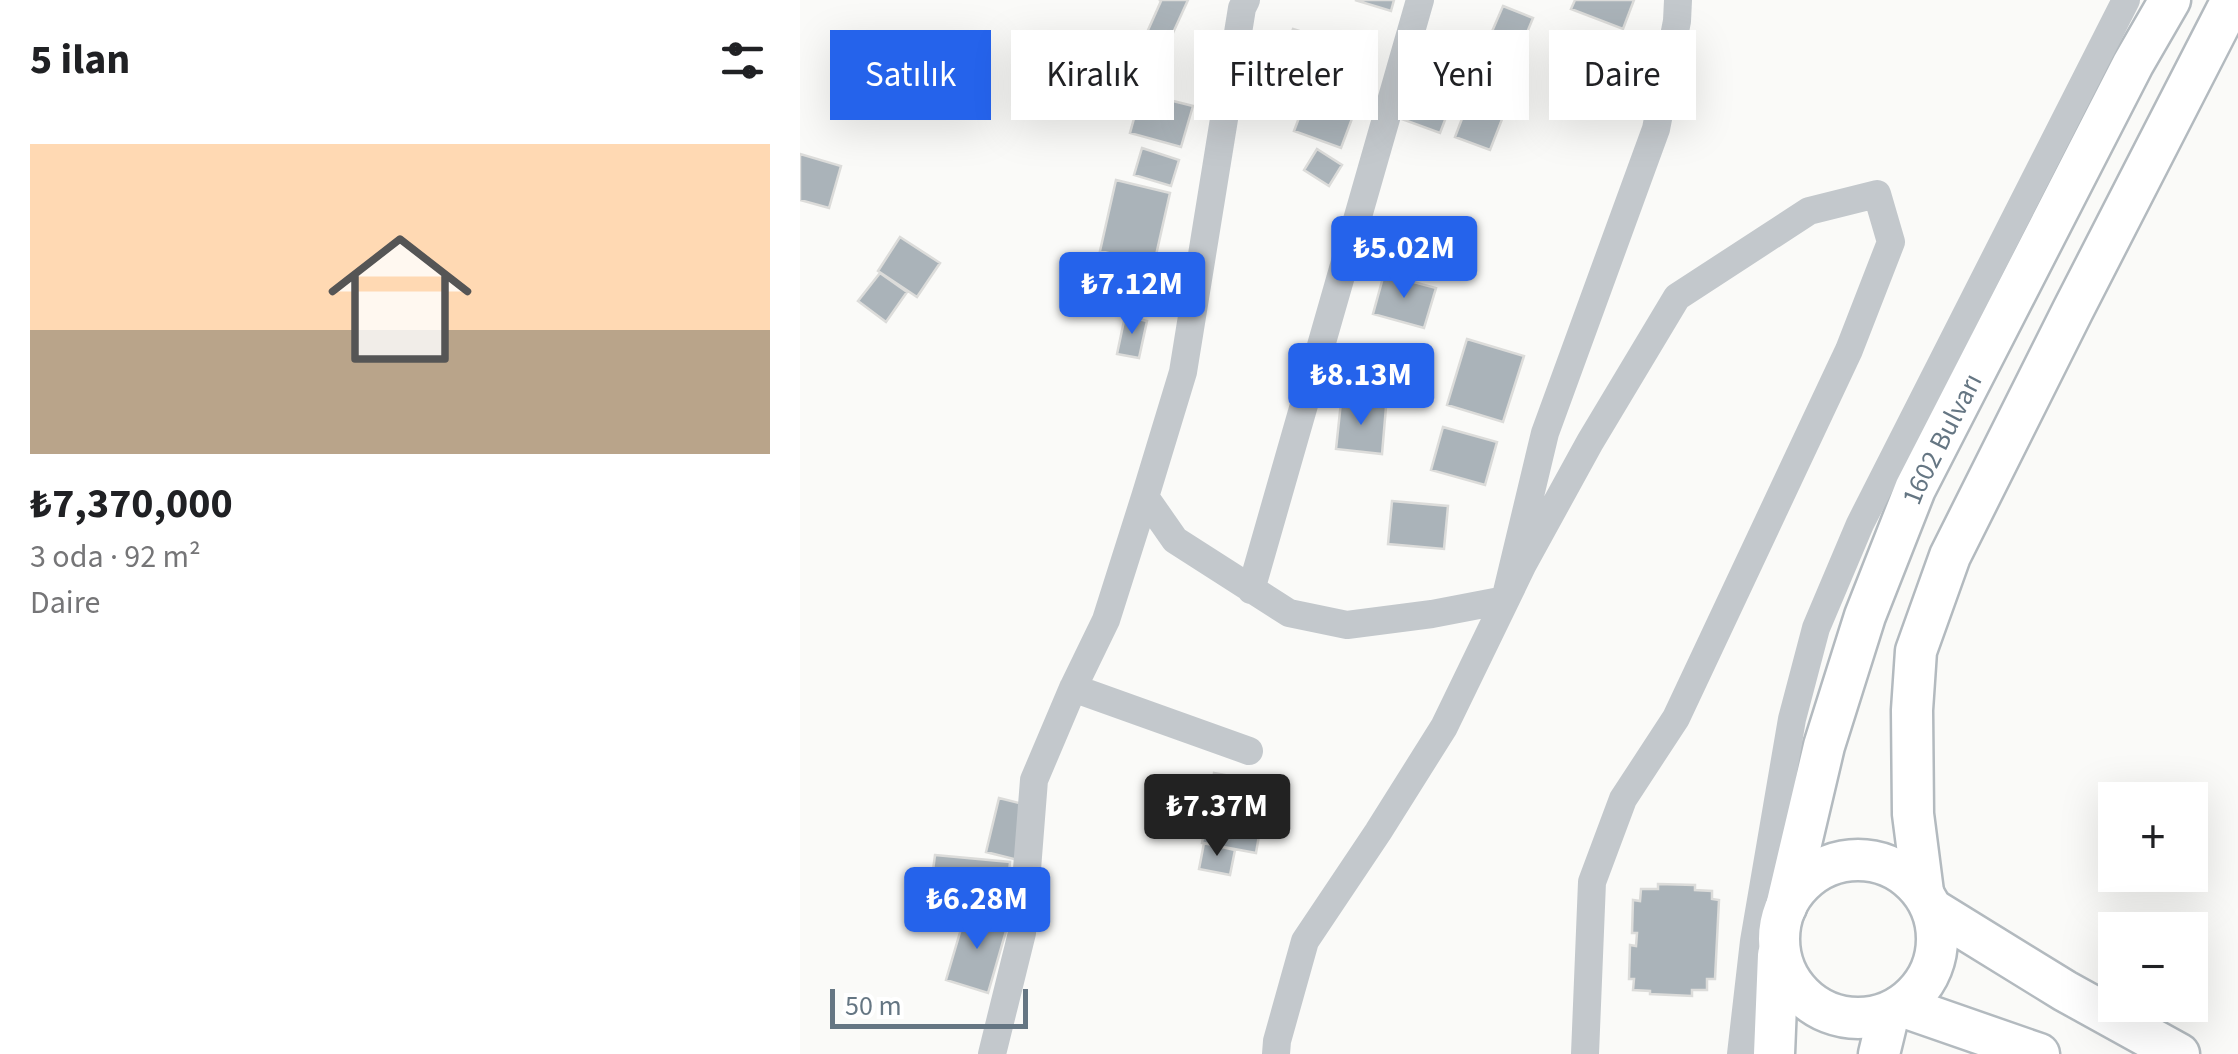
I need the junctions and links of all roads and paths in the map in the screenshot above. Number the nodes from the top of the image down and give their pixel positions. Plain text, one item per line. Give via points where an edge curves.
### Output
1 (1246, 0) edge
2 (1420, 0) edge
3 (1678, 0) edge
4 (2126, 0) edge
5 (2170, 0) edge
6 (2232, 0) edge
7 (1146, 497) junction
8 (1250, 590) junction
9 (1505, 600) junction
10 (1073, 688) junction
11 (1248, 750) dead end
12 (1928, 900) junction
13 (1782, 924) junction
14 (1895, 1010) junction
15 (992, 1054) edge
16 (1276, 1054) edge
17 (1586, 1054) edge
18 (1741, 1054) edge
19 (1774, 1054) edge
20 (1878, 1054) edge
21 (2038, 1054) edge
22 (2179, 1054) edge

1 - 7 street via 1183,372
2 - 8 street
3 - 9 street via 1656,129 1545,433
4 - 18 street via 1860,524 1816,628 1792,719
5 - 13 street, 1602 Bulvarı via 1915,489 1824,746
6 - 12 street via 1950,556 1916,651 1913,814
7 - 8 street via 1175,540
7 - 10 street via 1106,620
8 - 9 street via 1289,613 1347,624
9 - 16 street via 1444,727 1305,941
9 - 17 street via 1677,297 1809,211 1877,194 1891,242 1849,350 1676,718 1623,799 1592,882
10 - 11 street
10 - 15 street via 1034,780 1022,933
12 - 13 street via 1895,868 1841,861 1795,891
12 - 14 street via 1938,926 1935,963 1916,994
12 - 22 street via 2065,991
13 - 14 street via 1789,978 1815,1006 1851,1018
13 - 19 street, 1602 Bulvarı
14 - 20 street
14 - 21 street

